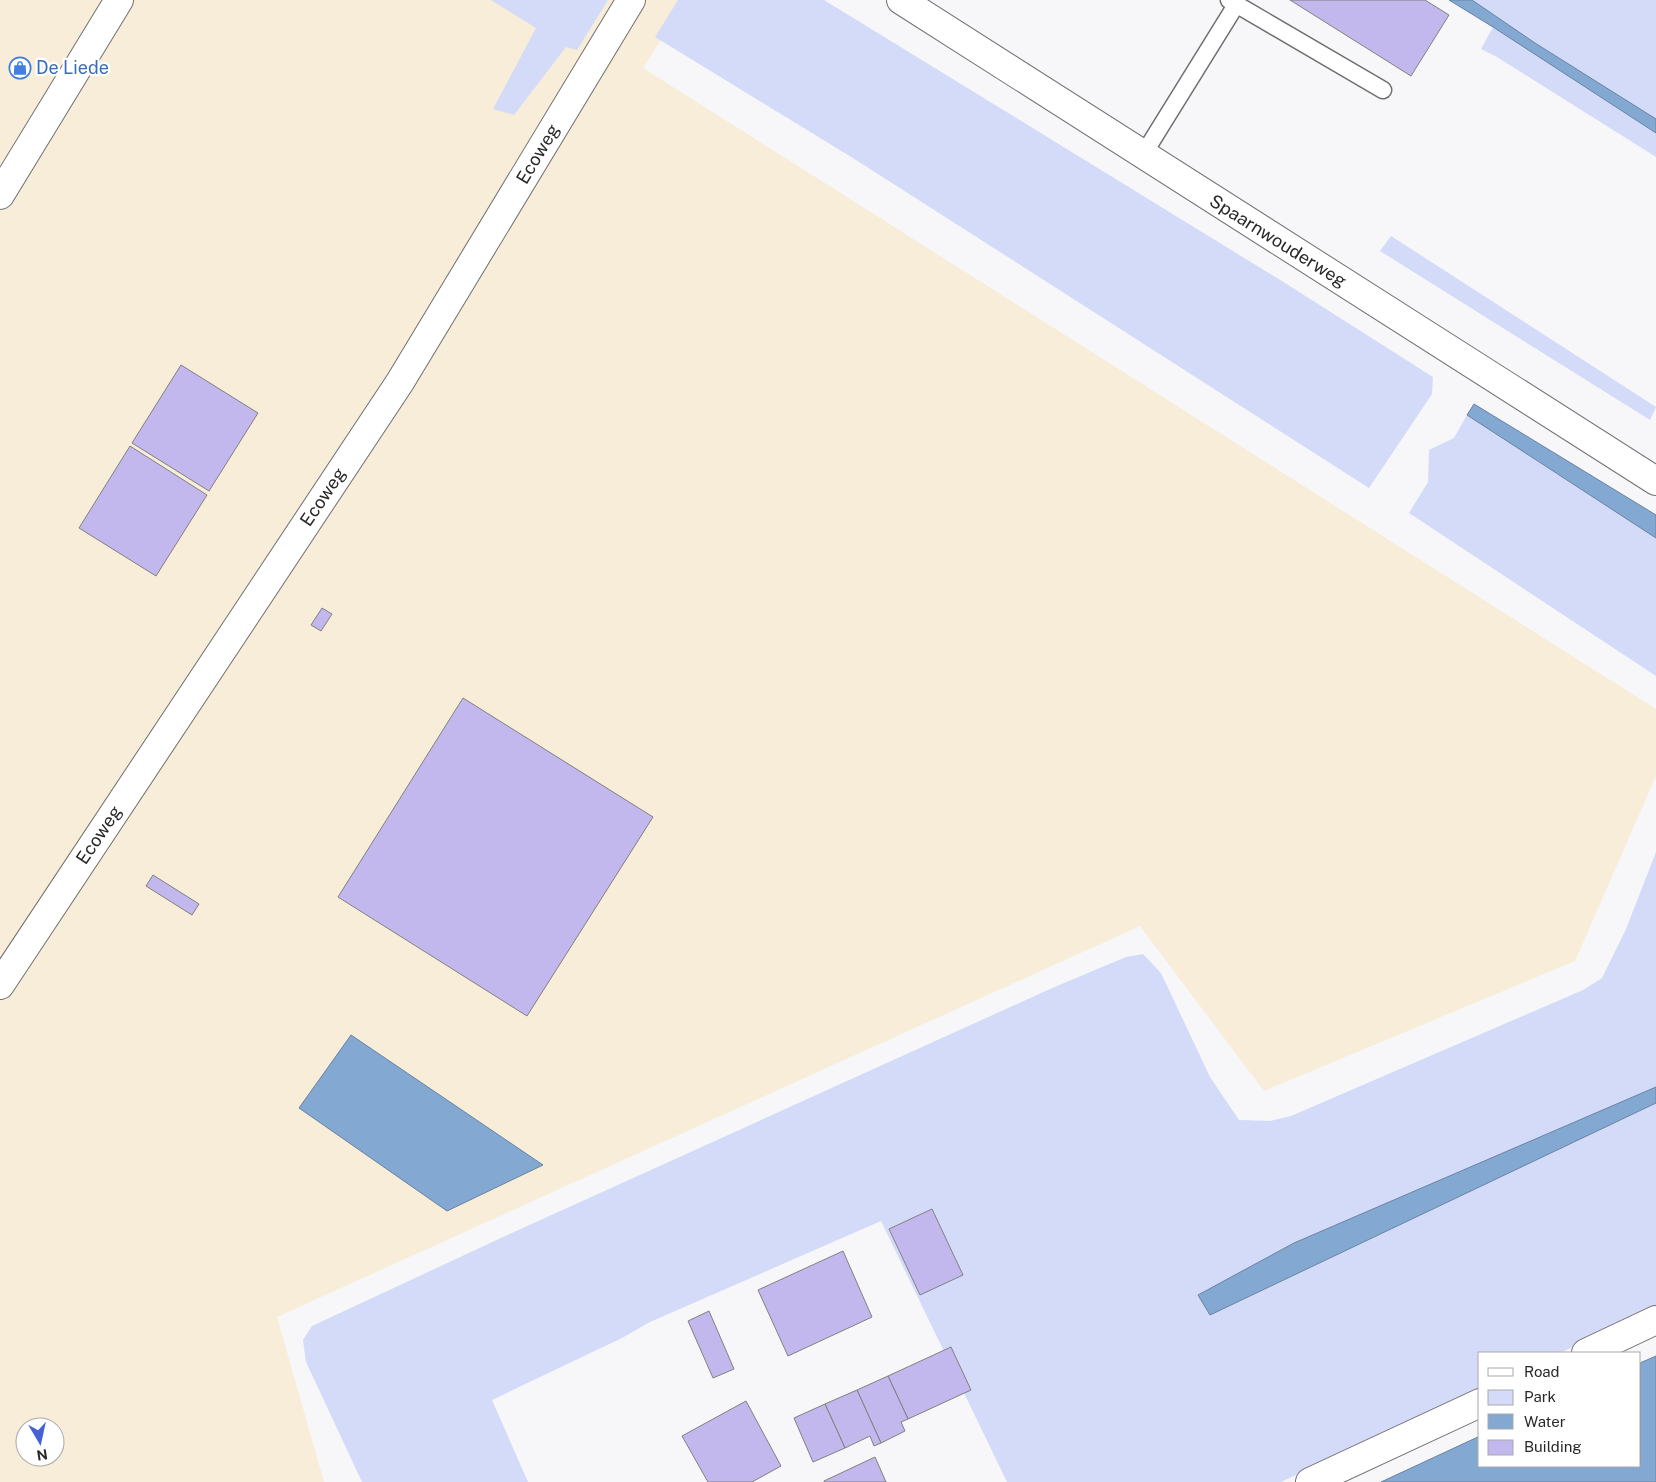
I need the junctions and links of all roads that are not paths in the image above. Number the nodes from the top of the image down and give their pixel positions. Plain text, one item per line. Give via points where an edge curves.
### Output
1 (119, 0) edge
2 (631, 0) edge
3 (901, 0) edge
4 (1232, 2) edge
5 (1383, 90) dead end
6 (1143, 155) junction
7 (0, 195) edge
8 (1656, 481) edge
9 (0, 985) edge
10 (1656, 1320) edge
11 (1588, 1352) edge
12 (1478, 1404) edge
13 (1310, 1482) edge

1 - 7 street
2 - 9 street, Ecoweg via 400,382
3 - 6 street, Spaarnwouderweg
4 - 5 lane
4 - 6 lane
6 - 8 street, Spaarnwouderweg
10 - 11 street
12 - 13 street

